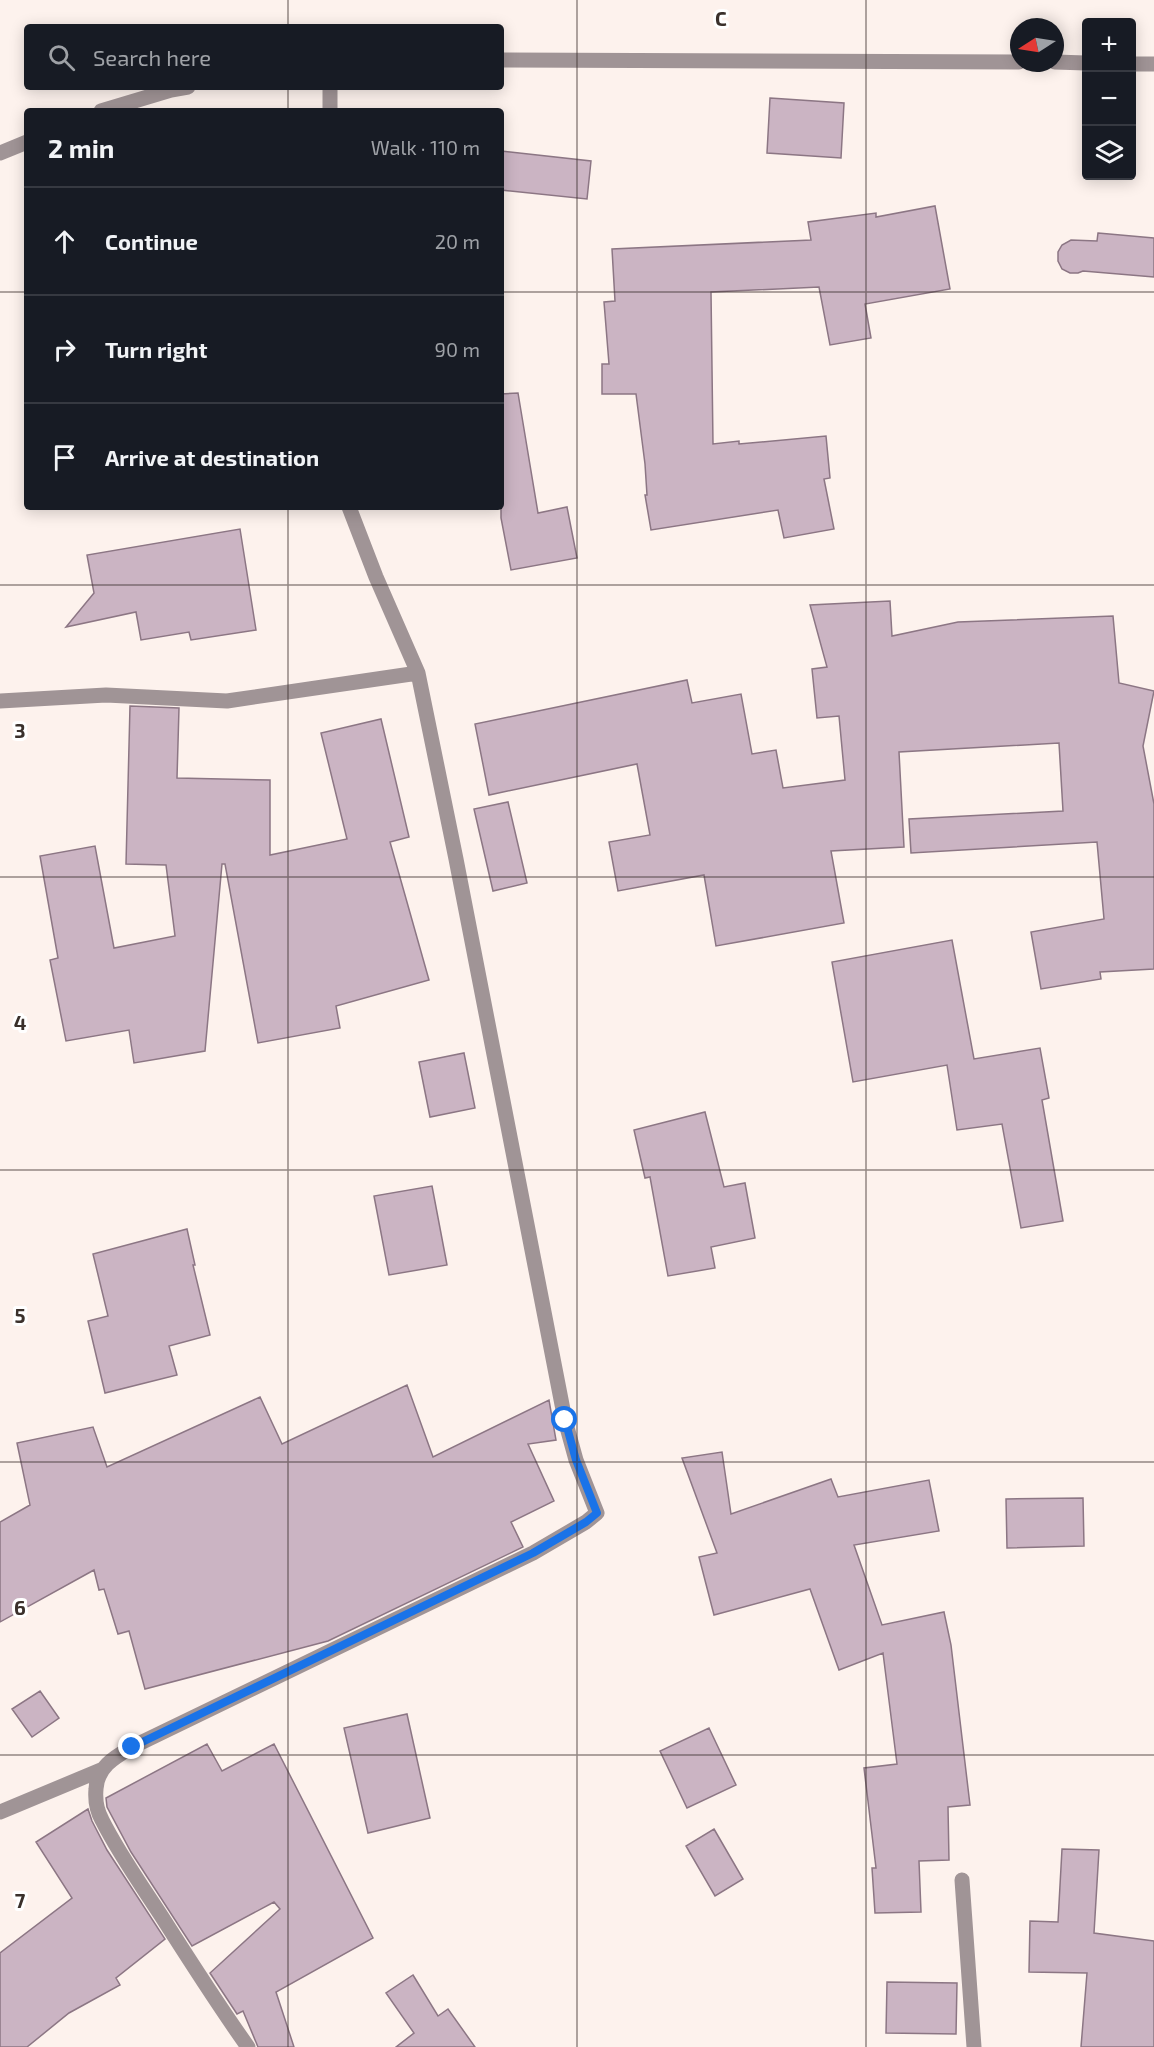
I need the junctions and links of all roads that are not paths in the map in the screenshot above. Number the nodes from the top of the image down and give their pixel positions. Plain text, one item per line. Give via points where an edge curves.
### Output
1 (504, 60) edge
2 (1010, 62) edge
3 (1064, 62) edge
4 (1082, 63) edge
5 (1136, 64) edge
6 (1154, 64) edge
7 (171, 90) edge
8 (330, 90) edge
9 (111, 108) edge
10 (330, 108) edge
11 (24, 143) edge
12 (0, 153) edge
13 (350, 510) edge
14 (418, 673) junction
15 (0, 701) edge
16 (101, 1770) junction
17 (0, 1812) edge
18 (962, 1880) dead end
19 (248, 2047) edge
20 (975, 2047) edge

1 - 2 street
3 - 4 street
5 - 6 street
7 - 9 street
8 - 10 street
11 - 12 street
13 - 14 street
14 - 15 street via 227,701 106,695
14 - 16 street via 565,1420 597,1513 533,1553 132,1747
16 - 17 street
16 - 19 street via 96,1787 101,1818
18 - 20 street

